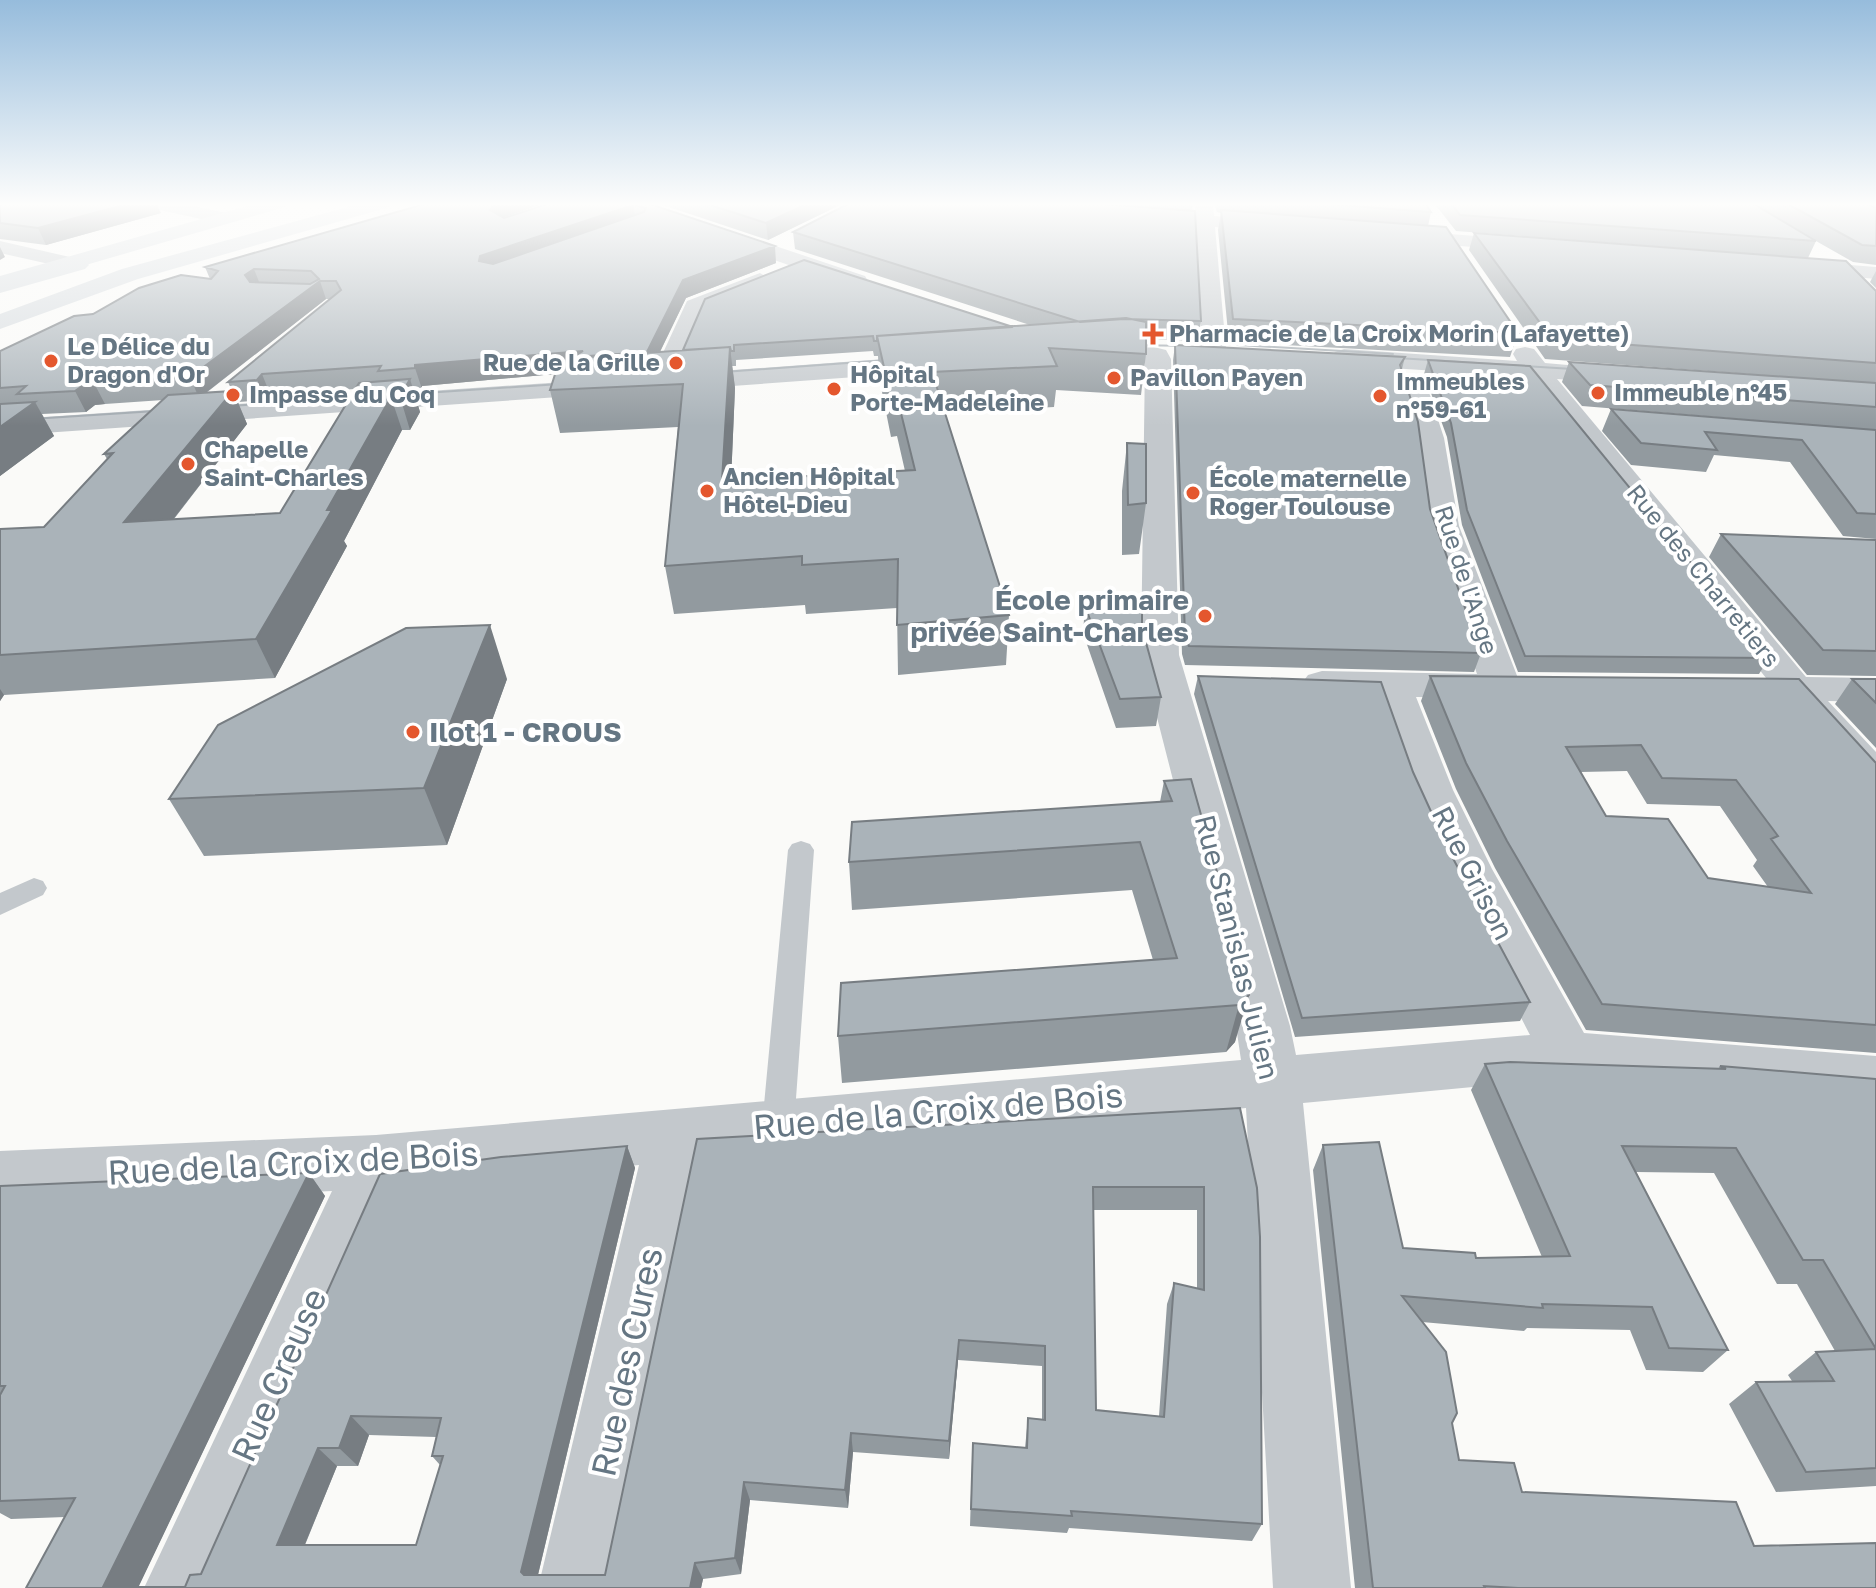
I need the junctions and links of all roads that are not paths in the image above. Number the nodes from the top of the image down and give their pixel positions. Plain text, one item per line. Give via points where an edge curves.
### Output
1 (25, 277) edge
2 (99, 277) edge
3 (122, 277) edge
4 (768, 277) edge
5 (846, 277) edge
6 (1209, 277) edge
7 (1851, 277) edge
8 (0, 283) edge
9 (875, 287) edge
10 (1868, 296) edge
11 (0, 311) edge
12 (0, 322) edge
13 (1510, 330) edge
14 (1214, 349) junction
15 (1072, 350) edge
16 (1245, 351) edge
17 (1151, 352) junction
18 (1325, 356) edge
19 (964, 362) edge
20 (1408, 368) junction
21 (1535, 369) junction
22 (1651, 378) edge
23 (662, 383) junction
24 (231, 389) edge
25 (197, 417) junction
26 (1572, 417) junction
27 (1611, 420) edge
28 (0, 428) edge
29 (1676, 543) junction
30 (1721, 544) edge
31 (1167, 679) junction
32 (1209, 680) edge
33 (1285, 682) edge
34 (1392, 685) junction
35 (1732, 688) edge
36 (1794, 688) junction
37 (1876, 690) edge
38 (1876, 779) edge
39 (801, 850) dead end
40 (34, 888) dead end
41 (0, 905) edge
42 (1568, 1055) junction
43 (1876, 1080) edge
44 (1273, 1082) junction
45 (778, 1126) junction
46 (676, 1135) junction
47 (376, 1162) junction
48 (0, 1179) edge
49 (183, 1588) edge
50 (577, 1588) edge
51 (1312, 1588) edge

1 - 8 main road
2 - 11 main road
3 - 12 main road
4 - 23 street via 695,306
5 - 9 street
6 - 14 street
7 - 10 street
13 - 21 street, Rue des Charretiers
14 - 16 street
14 - 17 street
15 - 17 street
17 - 31 street, Rue Stanislas Julien via 1160,655
18 - 20 street
19 - 23 street
20 - 21 street
20 - 34 street, Rue de l'Ange via 1430,438 1443,526 1516,686
21 - 22 street
21 - 26 street, Rue des Charretiers
23 - 25 street
24 - 25 street
25 - 28 street
26 - 27 street
26 - 29 street, Rue des Charretiers
29 - 30 street
29 - 36 street, Rue des Charretiers
31 - 32 street
31 - 44 street, Rue Stanislas Julien via 1263,1026
33 - 34 street
34 - 42 street, Rue Grison via 1431,790 1468,869
35 - 36 street
36 - 37 street
36 - 38 street, Rue des Charretiers
39 - 45 lane
40 - 41 lane
42 - 43 street, Rue de la Croix de Bois
42 - 44 street, Rue de la Croix de Bois
44 - 45 street, Rue de la Croix de Bois
44 - 51 street, Rue Stanislas Julien
45 - 46 street, Rue de la Croix de Bois
46 - 47 street, Rue de la Croix de Bois
46 - 50 street, Rue des Cures
47 - 48 street, Rue de la Croix de Bois
47 - 49 street, Rue Creuse

